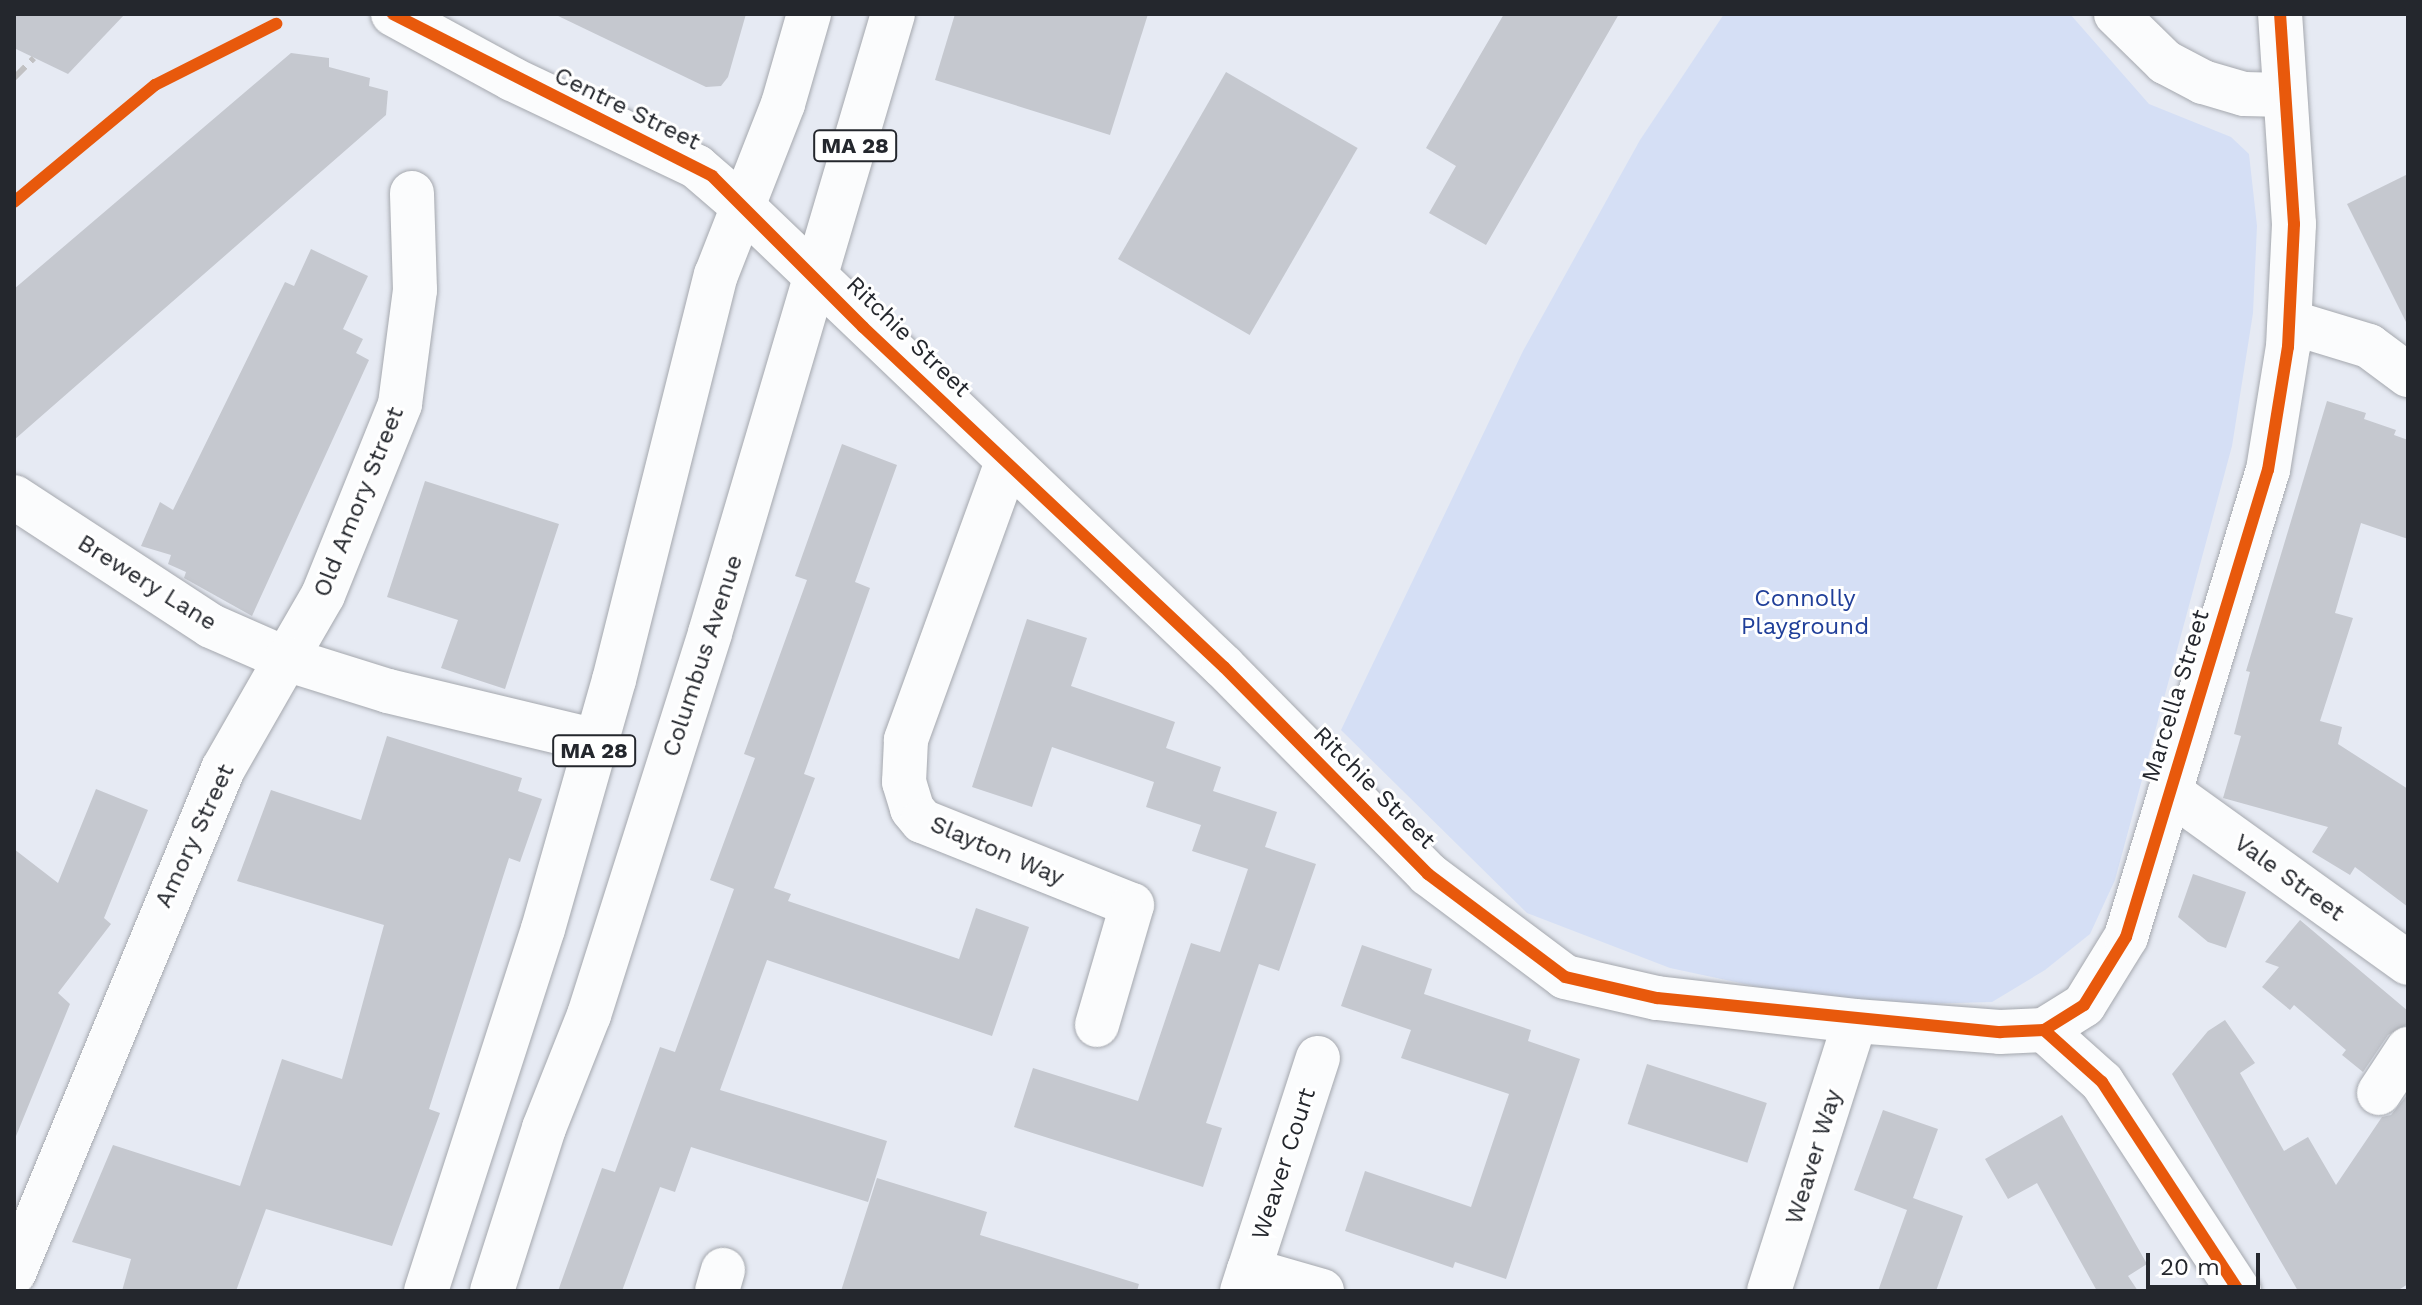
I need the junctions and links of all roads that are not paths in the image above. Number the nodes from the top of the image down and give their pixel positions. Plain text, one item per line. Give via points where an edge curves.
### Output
1 (393, 14) edge
2 (809, 14) edge
3 (893, 14) edge
4 (2116, 14) edge
5 (2280, 14) edge
6 (2285, 95) junction
7 (412, 193) dead end
8 (741, 205) junction
9 (818, 279) junction
10 (2290, 322) junction
11 (2408, 375) edge
12 (1007, 462) junction
13 (14, 497) edge
14 (286, 659) junction
15 (596, 741) junction
16 (2170, 792) junction
17 (2408, 963) edge
18 (1855, 1021) junction
19 (1097, 1025) dead end
20 (2044, 1030) junction
21 (2408, 1049) edge
22 (1318, 1058) dead end
23 (2379, 1093) dead end
24 (14, 1273) edge
25 (1246, 1281) edge
26 (426, 1291) edge
27 (492, 1291) edge
28 (1322, 1291) edge
29 (1769, 1291) edge
30 (2239, 1291) edge

1 - 8 street, Centre Street via 512,79 697,167
2 - 8 street, MA 28 via 783,104
3 - 9 street, Columbus Avenue / MA 28
4 - 6 street via 2165,62 2203,82 2244,94
5 - 6 street, Marcella Street
6 - 10 street, Marcella Street via 2294,224
7 - 14 street, Old Amory Street via 415,290 400,404 323,595
8 - 9 street, Centre Street
8 - 15 street, MA 28 via 702,325
9 - 12 street, Ritchie Street
9 - 27 street, Columbus Avenue / MA 28 via 593,1000 544,1128
10 - 11 street via 2369,346
10 - 16 street, Marcella Street via 2268,470
12 - 18 street, Ritchie Street via 1224,667 1428,874 1565,977 1657,998
12 - 19 street, Slayton Way via 906,740 904,782 912,809 922,821 1132,905
13 - 14 street, Brewery Lane via 211,626
14 - 15 street via 388,691
14 - 24 street, Amory Street via 218,779
15 - 26 street, MA 28 via 543,929
16 - 17 street, Vale Street
16 - 20 street, Marcella Street via 2126,937 2084,1005
18 - 20 street, Ritchie Street via 2000,1032
18 - 29 street, Weaver Way
20 - 30 street via 2102,1082
21 - 23 street
22 - 25 street, Weaver Court
25 - 28 street

